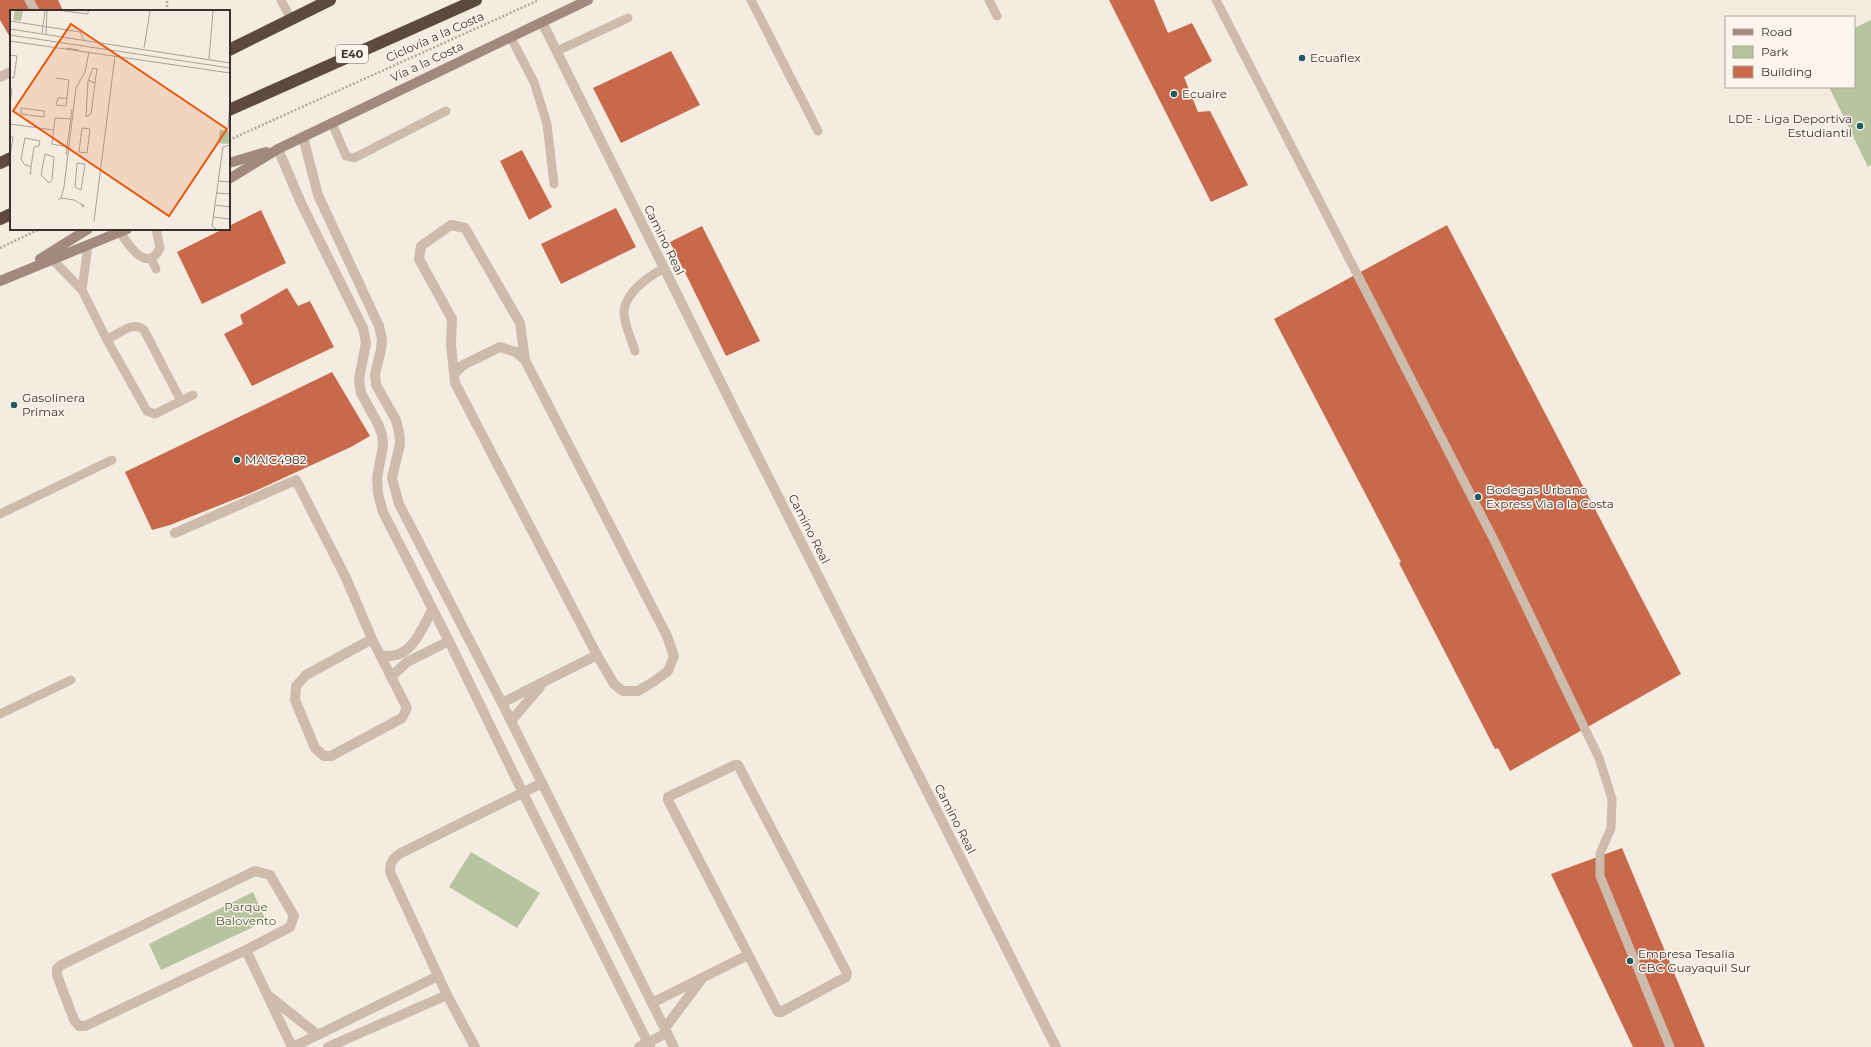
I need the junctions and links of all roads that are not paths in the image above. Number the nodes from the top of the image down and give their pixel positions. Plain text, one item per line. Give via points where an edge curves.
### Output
1 (29, 0) edge
2 (281, 0) edge
3 (476, 0) edge
4 (588, 0) edge
5 (751, 0) edge
6 (989, 0) edge
7 (1216, 0) edge
8 (324, 1) edge
9 (34, 10) edge
10 (997, 16) dead end
11 (628, 18) dead end
12 (291, 19) junction
13 (542, 22) junction
14 (511, 38) junction
15 (230, 50) edge
16 (557, 51) junction
17 (10, 72) edge
18 (0, 76) edge
19 (230, 110) edge
20 (446, 111) dead end
21 (332, 123) junction
22 (818, 131) dead end
23 (303, 137) junction
24 (278, 149) junction
25 (10, 158) edge
26 (0, 163) edge
27 (230, 163) edge
28 (230, 178) edge
29 (554, 184) dead end
30 (10, 214) edge
31 (0, 219) edge
32 (86, 230) edge
33 (124, 230) edge
34 (156, 230) edge
35 (88, 245) junction
36 (151, 258) junction
37 (52, 259) junction
38 (664, 268) junction
39 (156, 269) dead end
40 (17, 274) junction
41 (0, 281) edge
42 (82, 290) junction
43 (107, 340) junction
44 (635, 351) dead end
45 (526, 360) junction
46 (454, 374) junction
47 (193, 395) dead end
48 (181, 401) junction
49 (112, 460) dead end
50 (0, 514) edge
51 (175, 533) dead end
52 (423, 551) junction
53 (406, 560) junction
54 (432, 610) junction
55 (372, 639) junction
56 (449, 641) junction
57 (381, 655) junction
58 (597, 656) junction
59 (391, 677) junction
60 (71, 680) dead end
61 (542, 684) junction
62 (502, 703) junction
63 (0, 714) edge
64 (511, 721) junction
65 (542, 783) junction
66 (523, 793) junction
67 (246, 950) junction
68 (748, 955) junction
69 (438, 976) junction
70 (704, 978) junction
71 (266, 994) junction
72 (447, 995) junction
73 (652, 1003) junction
74 (364, 1013) junction
75 (371, 1028) junction
76 (666, 1030) junction
77 (318, 1035) junction
78 (646, 1045) edge
79 (293, 1047) edge
80 (328, 1047) edge
81 (475, 1047) edge
82 (674, 1047) edge
83 (1056, 1047) edge
84 (1670, 1047) edge

1 - 9 lane
2 - 12 lane
3 - 19 highway, E40
4 - 13 street, Vía a la Costa
5 - 22 lane
6 - 10 lane
7 - 84 lane via 1494,540 1599,758 1612,799 1611,828 1600,854 1600,876
8 - 12 highway
11 - 16 lane
12 - 15 highway
13 - 14 street, Vía a la Costa
13 - 16 street, Camino Real
14 - 21 street, Vía a la Costa
14 - 29 lane via 534,82 547,124
16 - 38 street, Camino Real
17 - 18 street
20 - 21 lane via 354,158 346,156
21 - 23 street, Vía a la Costa
23 - 24 street, Vía a la Costa
23 - 52 street via 318,195 379,326 382,339 375,374 376,385 396,420 399,432 400,444 392,478 394,489
24 - 27 street, Vía a la Costa
24 - 28 street, Vía a la Costa
24 - 53 street via 301,203 363,328 366,343 359,379 361,394 378,424 383,446 377,478 378,494 383,512
25 - 26 highway
30 - 31 highway
32 - 40 street
33 - 35 street
33 - 36 lane via 138,255
34 - 36 lane via 161,246 158,253
35 - 37 street
35 - 42 lane
36 - 39 lane
37 - 40 street
37 - 42 lane
38 - 44 lane via 648,277 627,298 624,313
38 - 83 street, Camino Real
40 - 41 street
42 - 43 lane
43 - 48 lane via 147,411 156,414
43 - 48 lane via 133,326 140,326
45 - 46 street via 516,352 500,347 463,365
45 - 46 street via 520,324 464,228 451,225 421,246 419,259 452,319
45 - 58 street via 667,636 674,656 668,671 653,682 638,691 623,691 614,684
46 - 58 street via 460,394
47 - 48 lane
49 - 50 lane
51 - 55 street via 296,480 346,578
52 - 53 street
52 - 62 street
53 - 54 street
54 - 56 street
54 - 57 street via 413,644 403,653 390,658
55 - 57 street
55 - 59 street via 306,675 296,686 295,700 317,752 331,756 402,718 408,708
56 - 59 street via 407,662
56 - 66 street
57 - 59 street
58 - 61 street
60 - 63 lane
61 - 62 street
61 - 64 street
62 - 64 street
64 - 65 street
65 - 66 street
65 - 73 street
66 - 69 street via 401,853 392,861 390,872
66 - 78 street
67 - 67 street via 290,927 294,916 270,875 256,871 61,965 57,975 74,1020 79,1026 85,1026
67 - 71 street
68 - 68 street via 778,1012 846,977 847,973 738,765 668,796 668,800
68 - 70 street
69 - 72 street
69 - 74 street
70 - 73 street
70 - 76 street
71 - 77 street
71 - 79 street
72 - 75 street
72 - 81 street
73 - 76 street
74 - 75 street
74 - 77 street
75 - 80 street
76 - 78 street
76 - 82 street
77 - 79 street

